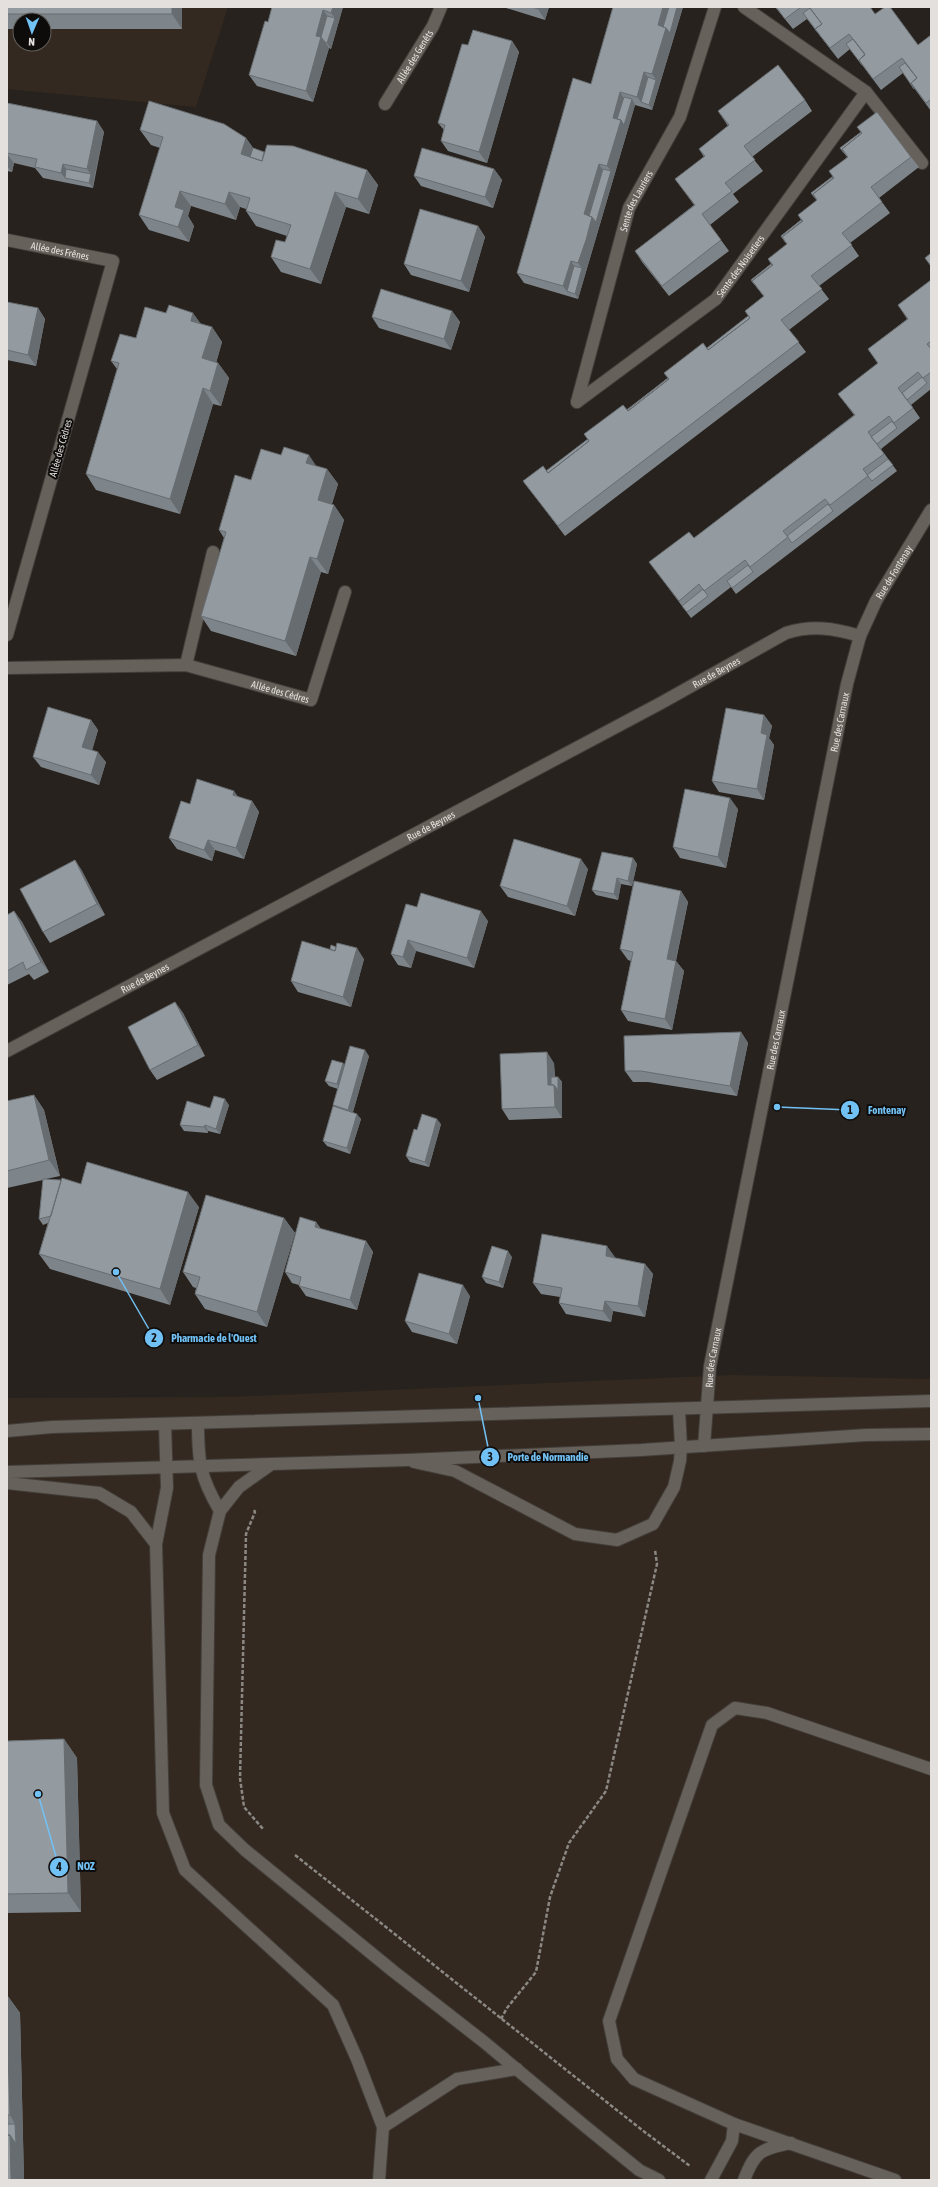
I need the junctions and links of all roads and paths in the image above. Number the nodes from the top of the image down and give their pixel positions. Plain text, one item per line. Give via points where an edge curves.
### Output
1 (441, 7) edge
2 (715, 7) edge
3 (744, 7) edge
4 (866, 92) junction
5 (385, 104) dead end
6 (922, 162) dead end
7 (7, 240) edge
8 (113, 261) joint
9 (577, 402) joint
10 (931, 510) edge
11 (213, 552) dead end
12 (345, 592) dead end
13 (7, 635) edge
14 (860, 636) junction
15 (186, 665) junction
16 (7, 668) edge
17 (7, 1050) edge
18 (931, 1401) edge
19 (707, 1408) junction
20 (678, 1409) junction
21 (198, 1422) junction
22 (165, 1424) junction
23 (7, 1431) edge
24 (931, 1434) edge
25 (704, 1446) junction
26 (681, 1447) junction
27 (407, 1460) junction
28 (270, 1465) junction
29 (200, 1467) junction
30 (166, 1468) junction
31 (7, 1472) edge
32 (7, 1483) edge
33 (239, 1487) junction
34 (220, 1511) junction
35 (653, 1524) junction
36 (156, 1544) junction
37 (931, 1769) edge
38 (265, 1831) dead end
39 (290, 1850) dead end
40 (501, 2019) junction
41 (484, 2042) junction
42 (517, 2069) junction
43 (734, 2124) junction
44 (383, 2127) junction
45 (791, 2143) junction
46 (691, 2167) dead end
47 (642, 2175) edge
48 (890, 2179) edge
49 (379, 2180) edge
50 (660, 2180) edge
51 (711, 2180) edge
52 (744, 2180) edge

1 - 5 street, Allée des Genêts via 433,26
2 - 9 street, Sente des Lauriers via 680,117 629,208
3 - 4 street
4 - 6 street
4 - 9 street, Sente des Noisetiers via 716,299
7 - 8 street, Allée des Frênes
8 - 13 street, Allée des Cèdres
10 - 14 street, Rue de Fontenay via 876,601
11 - 15 street
12 - 15 street, Allée des Cèdres via 310,700
14 - 17 street, Rue de Beynes via 823,628 804,628 786,633 661,703
14 - 19 street, Rue des Carnaux via 834,744 711,1358
15 - 16 street, Allée des Cèdres
18 - 19 street
19 - 20 street
19 - 25 street, Rue des Carnaux
20 - 21 street
20 - 26 street
21 - 22 street
21 - 29 street
22 - 23 street via 52,1427
22 - 30 street
24 - 25 street
25 - 26 street
26 - 27 street
26 - 35 street via 674,1487
27 - 28 street
27 - 35 street via 454,1471 575,1534 617,1540
28 - 29 street
28 - 33 street
29 - 30 street
29 - 34 street via 206,1488
30 - 31 street
30 - 36 street via 167,1488
32 - 36 street via 99,1493 131,1512
33 - 34 street
33 - 38 path via 255,1512 246,1534 240,1778 244,1807
34 - 41 street via 209,1555 206,1777 206,1785 219,1825 245,1850
35 - 40 path via 657,1564 606,1792 569,1843 550,1897 536,1972
36 - 44 street via 163,1813 185,1870 333,2005
37 - 43 street via 767,1713 735,1708 712,1725 609,2021 617,2059 634,2080
39 - 40 path
40 - 41 path
40 - 46 path
41 - 42 street
42 - 44 street via 457,2079
42 - 47 street
43 - 45 street
43 - 51 street via 732,2141
44 - 49 street
45 - 48 street
45 - 52 street via 765,2149 750,2163
47 - 50 street

